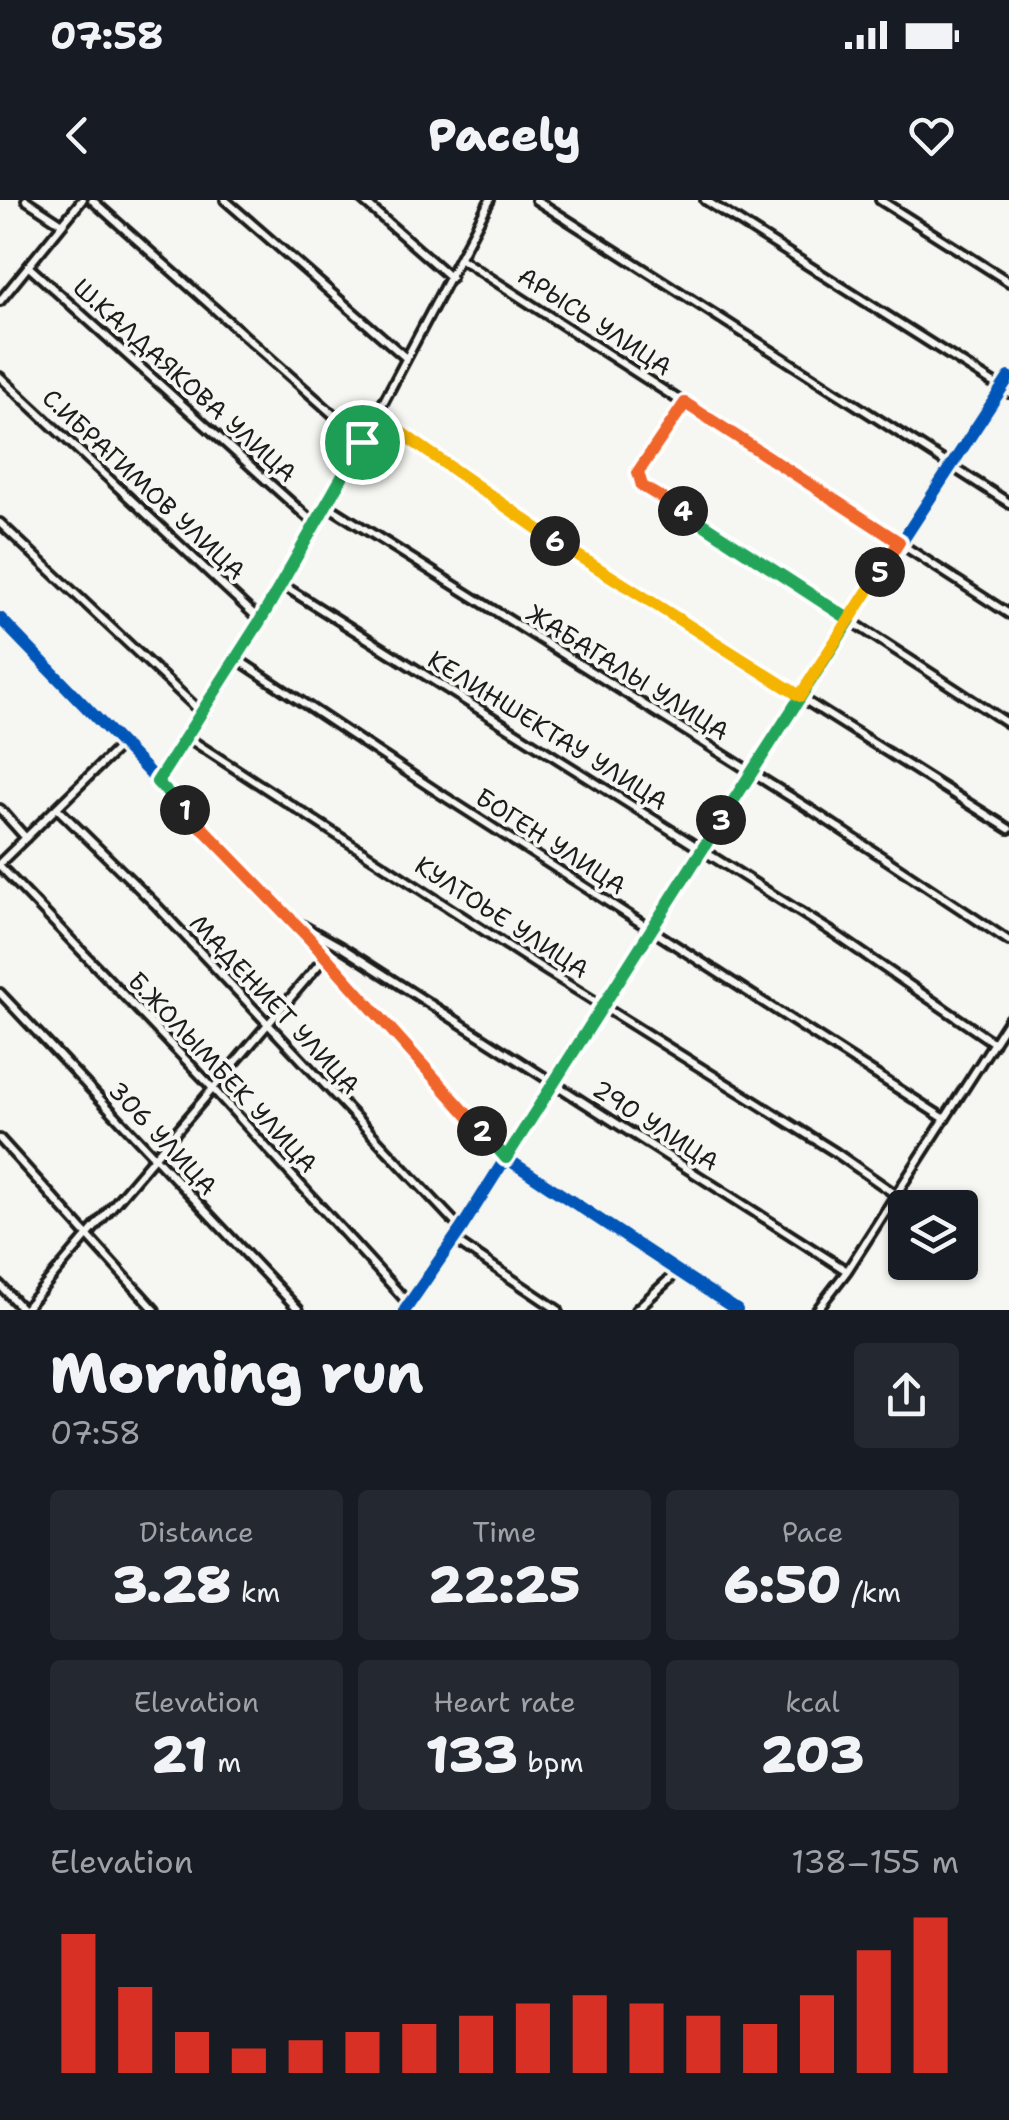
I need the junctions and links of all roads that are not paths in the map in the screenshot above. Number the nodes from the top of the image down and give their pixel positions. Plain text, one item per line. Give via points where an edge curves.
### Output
1 (26, 200) edge
2 (82, 200) edge
3 (92, 200) edge
4 (225, 200) edge
5 (362, 200) edge
6 (536, 200) edge
7 (704, 200) edge
8 (880, 200) edge
9 (489, 201) edge
10 (61, 223) junction
11 (461, 259) junction
12 (29, 266) junction
13 (450, 278) junction
14 (1009, 282) edge
15 (0, 301) edge
16 (406, 358) junction
17 (1009, 376) edge
18 (0, 377) edge
19 (1005, 390) edge
20 (685, 403) junction
21 (376, 415) junction
22 (362, 442) junction
23 (950, 465) junction
24 (1009, 503) edge
25 (325, 504) junction
26 (0, 523) edge
27 (314, 523) junction
28 (899, 542) junction
29 (281, 584) junction
30 (1009, 614) edge
31 (0, 618) edge
32 (850, 620) junction
33 (260, 621) junction
34 (238, 659) junction
35 (800, 696) junction
36 (204, 714) junction
37 (1009, 724) edge
38 (188, 738) junction
39 (122, 745) junction
40 (750, 773) junction
41 (157, 782) junction
42 (57, 808) junction
43 (0, 810) edge
44 (1009, 830) edge
45 (26, 838) junction
46 (703, 851) junction
47 (0, 865) edge
48 (290, 918) junction
49 (650, 929) junction
50 (1009, 941) edge
51 (326, 956) junction
52 (0, 993) edge
53 (602, 1004) junction
54 (1009, 1019) edge
55 (266, 1023) junction
56 (994, 1042) junction
57 (553, 1083) junction
58 (214, 1090) junction
59 (945, 1119) junction
60 (0, 1139) edge
61 (506, 1158) junction
62 (155, 1160) junction
63 (889, 1190) edge
64 (898, 1190) edge
65 (888, 1205) edge
66 (462, 1229) junction
67 (90, 1237) junction
68 (454, 1240) junction
69 (847, 1271) junction
70 (677, 1272) junction
71 (0, 1285) edge
72 (407, 1308) edge
73 (24, 1310) edge
74 (155, 1310) edge
75 (299, 1310) edge
76 (558, 1310) edge
77 (636, 1310) edge
78 (737, 1310) edge
79 (816, 1310) edge

1 - 10 street
2 - 10 street
3 - 22 street
4 - 16 street
5 - 13 street
6 - 23 street
7 - 19 street
8 - 14 street
9 - 11 street
10 - 12 street
11 - 13 street
11 - 20 street, АРЫСЬ УЛИЦА
12 - 15 street
12 - 27 street, Ш.КАЛДАЯКОВА УЛИЦА
13 - 16 street
16 - 21 street
17 - 19 street
18 - 33 street, С.ИБРАГИМОВ УЛИЦА
19 - 23 street
20 - 28 street, АРЫСЬ УЛИЦА
20 - 32 street via 638,472 642,486
21 - 22 street
21 - 35 street via 588,562
22 - 25 street
23 - 24 street
23 - 28 street
25 - 27 street
25 - 40 street, ЖАБАГАЛЫ УЛИЦА
26 - 36 street
27 - 29 street
28 - 30 street, АРЫСЬ УЛИЦА
28 - 32 street
29 - 33 street
29 - 46 street, КЕЛИНШЕКТАУ УЛИЦА
31 - 39 street
32 - 35 street
32 - 37 street
33 - 34 street
34 - 36 street
34 - 49 street, БОГЕН УЛИЦА
35 - 40 street
35 - 44 street
36 - 38 street
38 - 41 street
38 - 53 street, КУЛТОЬЕ УЛИЦА
39 - 41 street
39 - 42 street
40 - 46 street
40 - 50 street, ЖАБАГАЛЫ УЛИЦА
41 - 48 street
42 - 45 street
42 - 55 street, МАДЕНИЕТ УЛИЦА
43 - 45 street
45 - 47 street
46 - 49 street
46 - 56 street, КЕЛИНШЕКТАУ УЛИЦА
47 - 58 street, Б.ЖОЛЫМБЕК УЛИЦА
48 - 51 street
48 - 57 street, 290 УЛИЦА
49 - 53 street
49 - 59 street, БОГЕН УЛИЦА
51 - 55 street
51 - 61 street
52 - 62 street, 306 УЛИЦА
53 - 57 street
53 - 63 street, КУЛТОЬЕ УЛИЦА
54 - 56 street
55 - 58 street
55 - 66 street, МАДЕНИЕТ УЛИЦА
56 - 59 street
57 - 61 street
57 - 69 street, 290 УЛИЦА
58 - 62 street
58 - 72 street, Б.ЖОЛЫМБЕК УЛИЦА
59 - 64 street
60 - 67 street
61 - 66 street
61 - 70 street
62 - 67 street
62 - 75 street, 306 УЛИЦА
65 - 69 street
66 - 68 street
67 - 73 street
67 - 74 street
68 - 72 street
68 - 76 street
69 - 79 street
70 - 77 street
70 - 78 street
71 - 73 street

